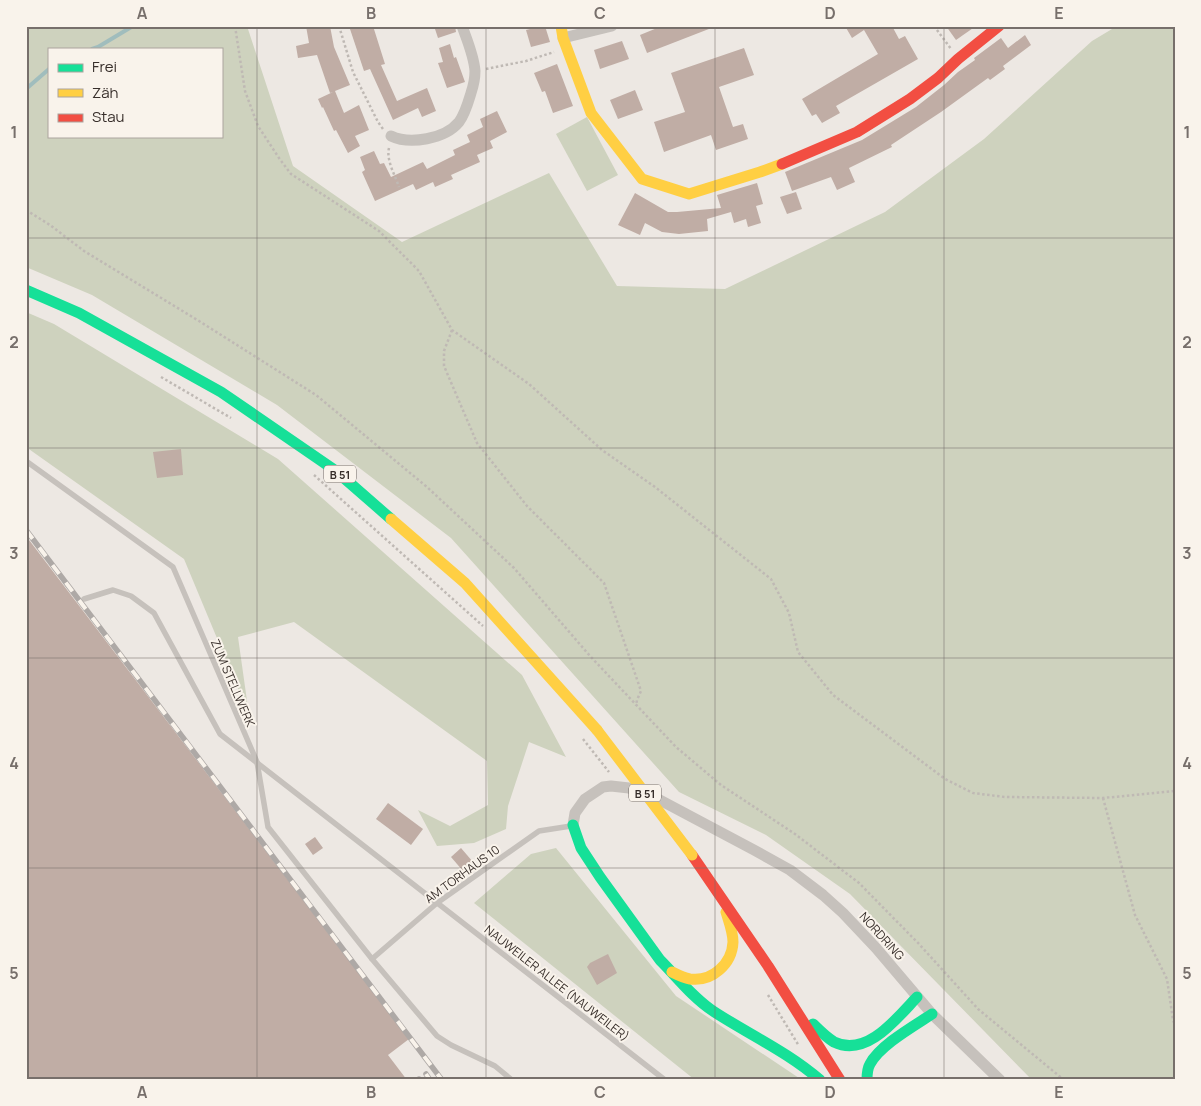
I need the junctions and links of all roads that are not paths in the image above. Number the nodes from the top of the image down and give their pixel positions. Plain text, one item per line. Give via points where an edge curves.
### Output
1 (462, 26) edge
2 (612, 26) edge
3 (999, 26) edge
4 (564, 37) edge
5 (391, 136) road end
6 (26, 290) edge
7 (26, 462) edge
8 (84, 599) dead end
9 (256, 762) junction
10 (573, 825) junction
11 (720, 893) junction
12 (437, 903) junction
13 (372, 959) junction
14 (672, 972) junction
15 (917, 997) junction
16 (796, 1008) junction
17 (932, 1014) junction
18 (512, 1080) edge
19 (665, 1080) edge
20 (820, 1080) edge
21 (840, 1080) edge
22 (867, 1080) edge
23 (1000, 1080) edge

1 - 5 street via 475,71 472,89 458,122 443,134 427,139
2 - 4 street
3 - 4 main road via 910,99 857,132 768,169 689,194 642,179 591,113
6 - 11 main road, B 51, bridge via 79,313 221,392 336,471 465,584 597,730
7 - 9 lane, ZUM STELLWERK via 173,568
8 - 9 lane via 113,590 131,596 154,613 220,734
9 - 12 lane, ZUM STELLWERK
9 - 13 lane via 268,827
10 - 12 lane, AM TORHAUS 10 via 539,831
10 - 14 main road via 581,848 600,877
10 - 15 street, NORDRING via 575,813 585,799 603,787 629,788 658,799 790,870 823,895 876,948
11 - 14 main road via 733,942 727,962 720,971 708,977 696,979
11 - 16 main road, B 51
12 - 13 lane, AM TORHAUS 10
12 - 19 lane, NAUWEILER ALLEE (NAUWEILER)
13 - 18 lane via 436,1036 495,1066
14 - 20 main road via 711,1010
15 - 16 main road via 876,1038 861,1045 838,1044 827,1038
15 - 17 street, NORDRING
16 - 21 main road, B 51
17 - 22 main road via 877,1054 870,1063
17 - 23 street, NORDRING

